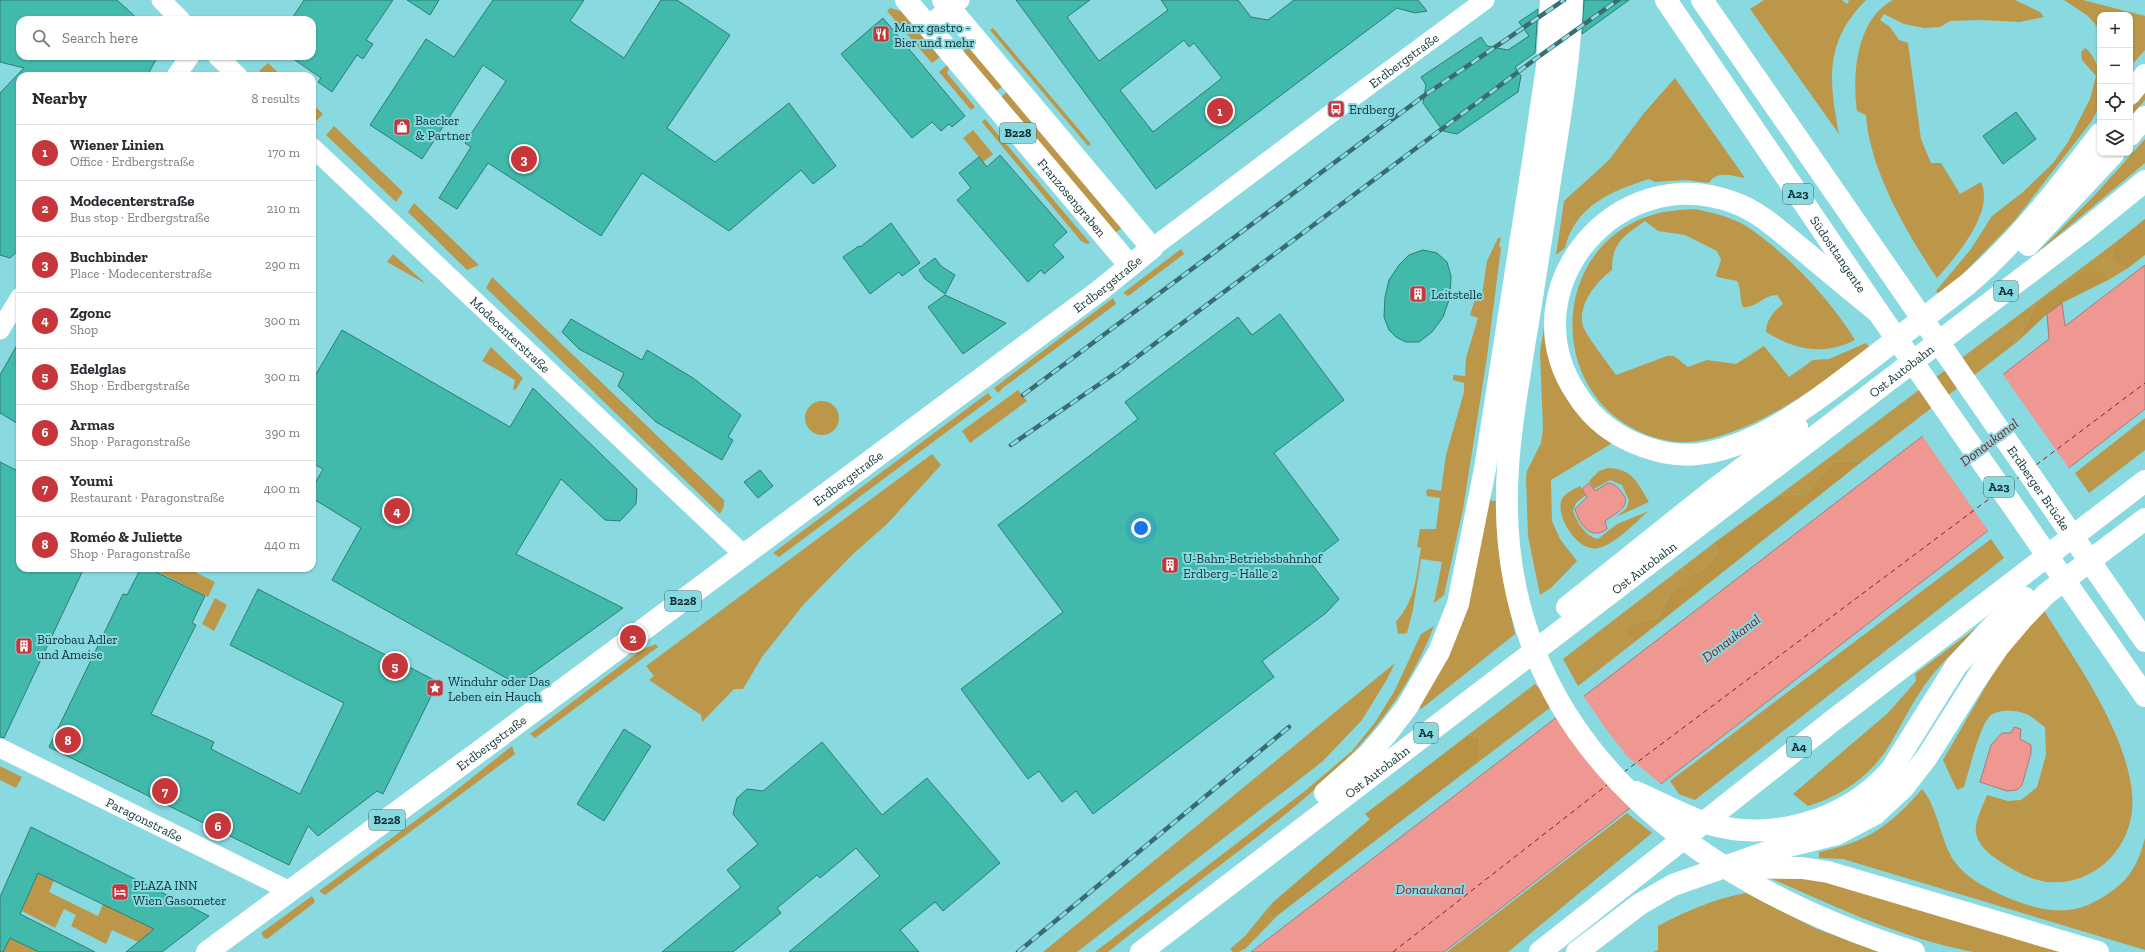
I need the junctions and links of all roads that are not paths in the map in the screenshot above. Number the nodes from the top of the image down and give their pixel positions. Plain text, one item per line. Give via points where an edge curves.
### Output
1 (162, 0) edge
2 (906, 0) edge
3 (1485, 0) edge
4 (1551, 0) edge
5 (1572, 0) edge
6 (1666, 0) edge
7 (1702, 0) edge
8 (951, 3) edge
9 (177, 16) edge
10 (928, 25) junction
11 (187, 60) edge
12 (221, 60) edge
13 (179, 72) edge
14 (234, 72) edge
15 (2145, 75) edge
16 (2133, 90) edge
17 (2145, 117) edge
18 (2133, 131) edge
19 (2097, 138) edge
20 (316, 150) edge
21 (2111, 156) edge
22 (2145, 181) edge
23 (1152, 248) junction
24 (1130, 266) junction
25 (16, 303) edge
26 (1878, 312) junction
27 (0, 328) edge
28 (2145, 481) edge
29 (2145, 507) edge
30 (2145, 519) edge
31 (744, 555) junction
32 (2107, 584) junction
33 (2145, 616) edge
34 (2145, 641) edge
35 (2145, 696) edge
36 (0, 748) edge
37 (1622, 786) junction
38 (1294, 833) junction
39 (1726, 866) junction
40 (290, 891) junction
41 (207, 952) edge
42 (1141, 952) edge
43 (1540, 952) edge
44 (1577, 952) edge
45 (1914, 952) edge
46 (2098, 952) edge

1 - 9 street
2 - 10 main road, Franzosengraben / B228
3 - 23 street, Erdbergstraße
4 - 38 main road via 1547,66 1485,469 1467,565 1450,628 1425,678 1387,733 1349,772 1298,816
5 - 37 main road via 1567,73 1514,410 1508,467 1508,530 1517,592 1536,655 1559,702 1589,749
6 - 26 main road, Südosttangente / A23
7 - 32 main road, Erdberger Brücke / A23
8 - 10 street
8 - 23 main road, B228
10 - 24 main road, Franzosengraben / B228
11 - 13 street
12 - 14 street
15 - 16 main road
17 - 18 main road
19 - 26 main road via 2049,201 1992,263 1968,284 1809,406 1767,430 1731,446 1706,453 1673,454 1643,447 1615,434 1589,412 1571,386 1559,357 1556,339 1560,290 1575,256 1587,240 1627,207 1658,195 1675,193 1691,192 1712,196 1753,212
20 - 31 street, Modecenterstraße
21 - 38 main road via 2058,215 1996,274 1706,496 1307,818
22 - 38 main road, Ost Autobahn / A4 via 2085,230
23 - 24 main road, Erdbergstraße / B228
24 - 31 main road, Erdbergstraße / B228
25 - 27 street
26 - 35 main road, A23
28 - 43 main road, A4 via 1832,722
29 - 37 main road via 2015,606 1993,626 1956,666 1891,770 1879,784 1863,797 1826,817 1767,830 1727,828 1706,823
30 - 39 main road via 2046,594 2022,619 1974,681 1926,757 1890,801 1869,818 1836,834 1773,850
31 - 40 main road, Erdbergstraße / B228
32 - 33 main road
32 - 34 main road, A23
36 - 40 street, Paragonstraße
37 - 45 main road via 1700,852 1778,899 1868,937
38 - 42 main road, Ost Autobahn / A4
39 - 44 main road via 1694,876 1656,894
39 - 46 main road via 1802,868 1828,872
40 - 41 main road, Erdbergstraße / B228

